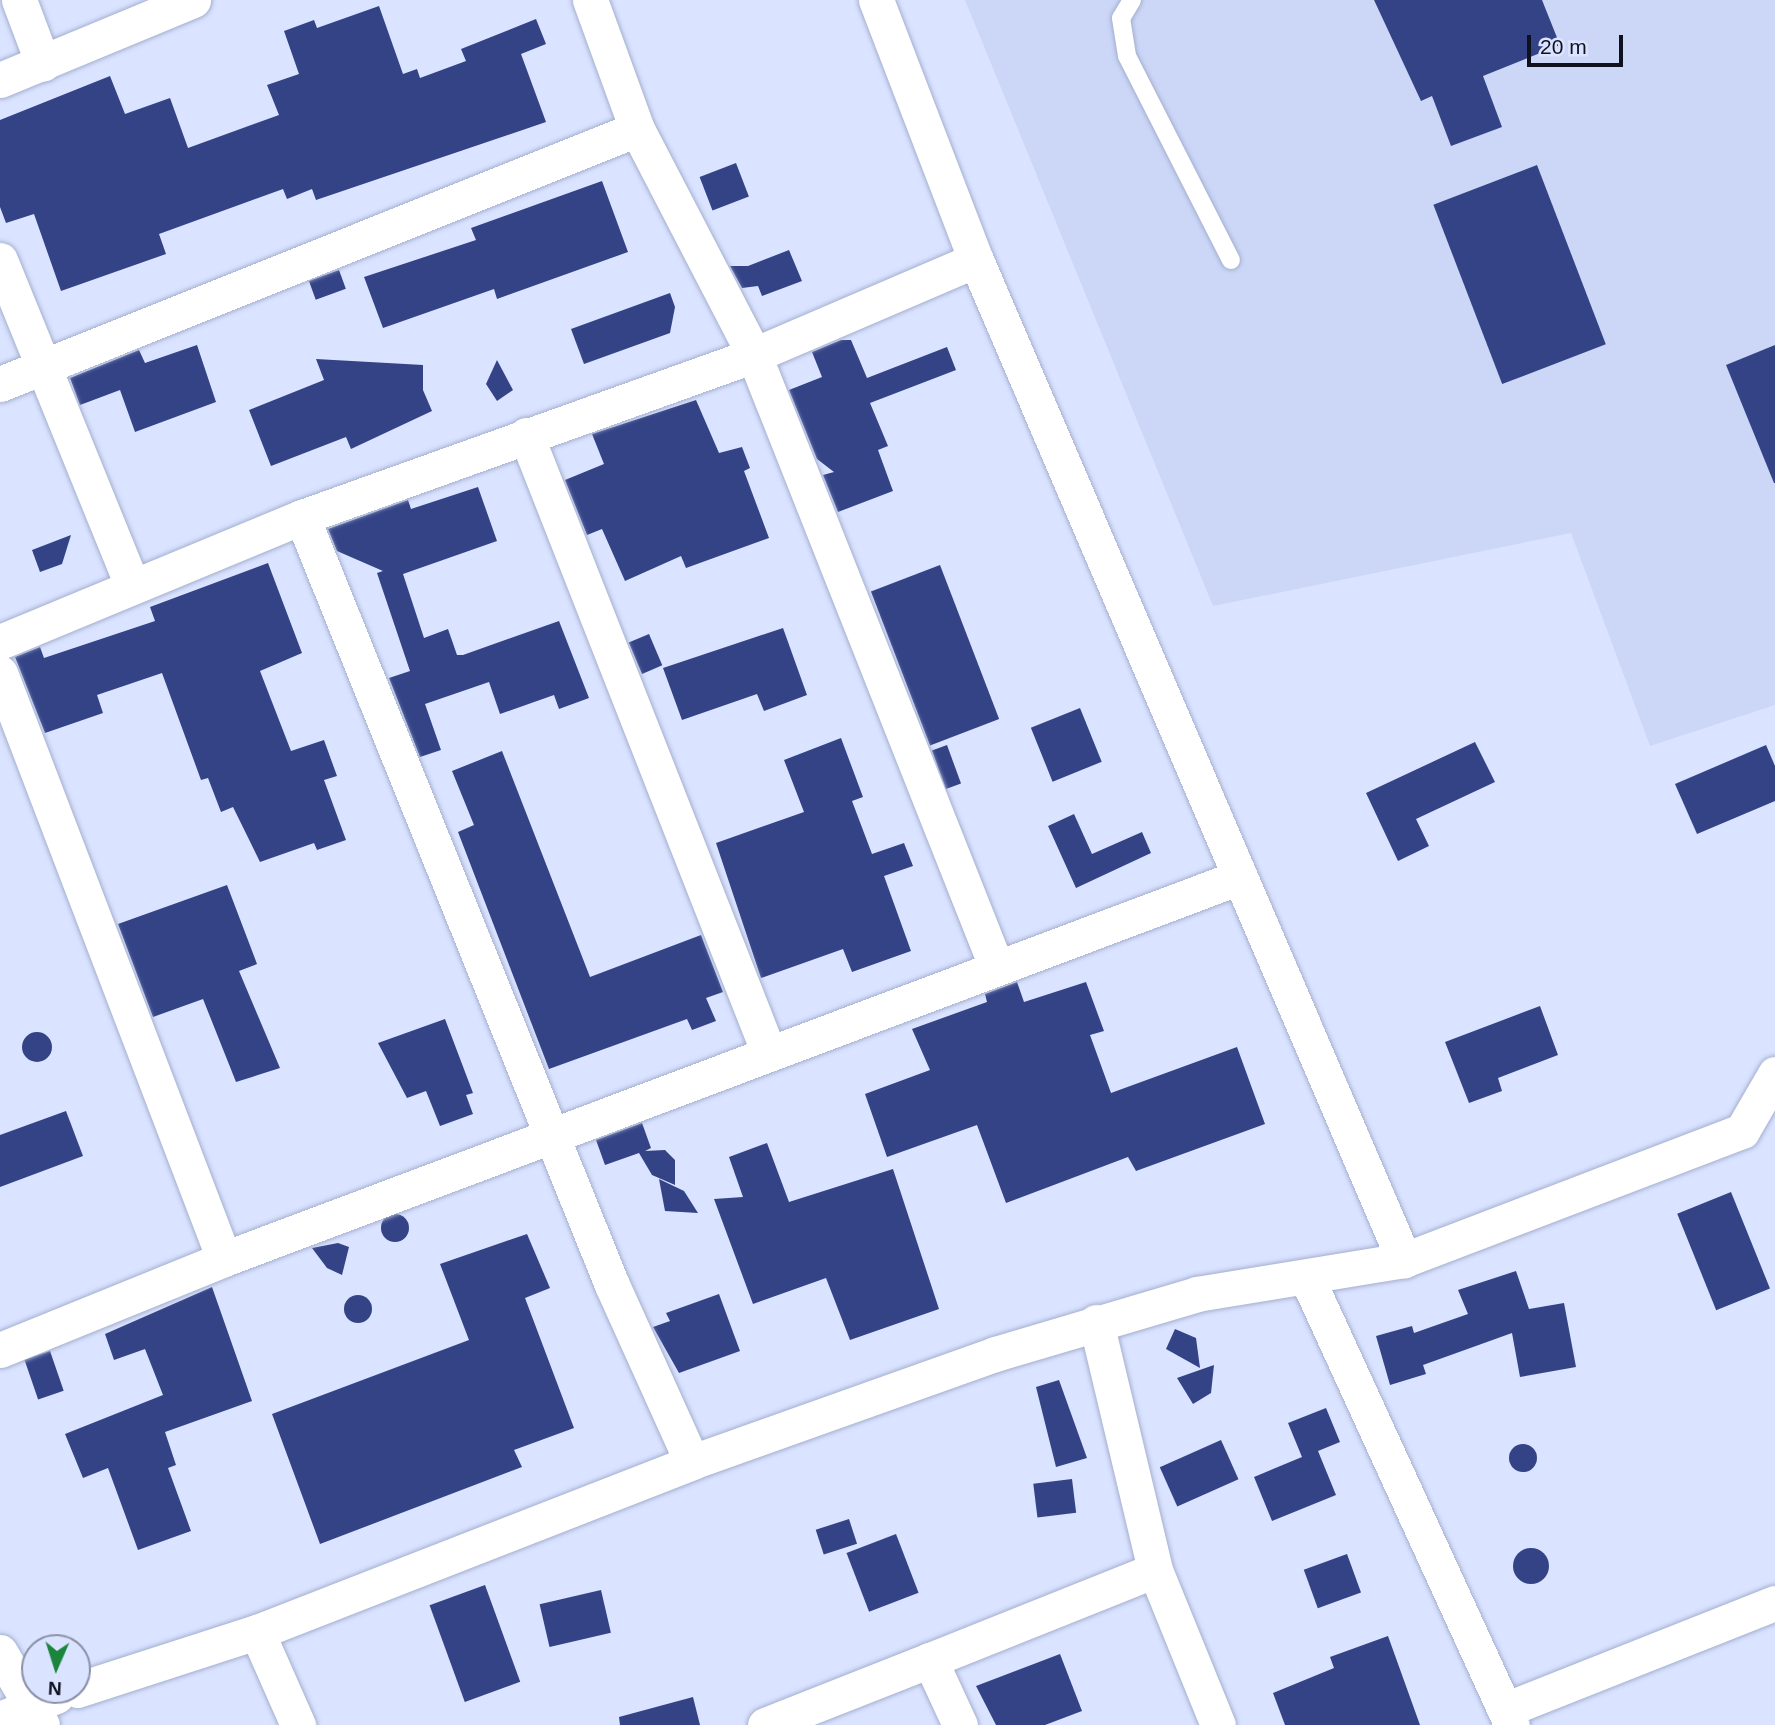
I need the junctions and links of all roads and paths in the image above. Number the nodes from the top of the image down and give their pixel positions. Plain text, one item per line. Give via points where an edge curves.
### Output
1 (19, 0) edge
2 (193, 0) edge
3 (590, 0) edge
4 (876, 0) edge
5 (1132, 0) edge
6 (43, 64) junction
7 (0, 80) edge
8 (637, 129) junction
9 (0, 260) edge
10 (976, 260) junction
11 (1231, 260) dead end
12 (754, 355) junction
13 (47, 368) junction
14 (0, 384) edge
15 (526, 435) junction
16 (302, 517) junction
17 (132, 585) junction
18 (0, 642) edge
19 (0, 673) edge
20 (1237, 878) junction
21 (996, 966) junction
22 (768, 1051) junction
23 (1775, 1074) edge
24 (553, 1135) junction
25 (224, 1259) junction
26 (1404, 1260) junction
27 (1307, 1278) junction
28 (1096, 1322) junction
29 (0, 1350) edge
30 (692, 1462) junction
31 (1155, 1570) junction
32 (1775, 1603) edge
33 (257, 1632) junction
34 (0, 1652) edge
35 (930, 1660) junction
36 (91, 1685) edge
37 (53, 1704) edge
38 (37, 1714) edge
39 (1509, 1717) edge
40 (0, 1719) edge
41 (298, 1725) edge
42 (765, 1725) edge
43 (960, 1725) edge
44 (1218, 1725) edge

1 - 6 street
2 - 6 street
3 - 8 street
4 - 10 street
5 - 11 lane via 1121,18 1127,57
6 - 7 street
8 - 12 street
8 - 13 street
9 - 13 street
10 - 12 street
10 - 20 street
12 - 15 street
12 - 21 street
13 - 14 street
13 - 17 street
15 - 16 street
15 - 22 street
16 - 17 street
16 - 24 street
17 - 18 street
19 - 25 street
20 - 21 street
20 - 26 street
21 - 22 street
22 - 24 street
23 - 26 street via 1742,1131
24 - 25 street
24 - 30 street
25 - 29 street
26 - 27 street
27 - 28 street via 1198,1294
27 - 39 street
28 - 30 street
28 - 31 street
30 - 33 street
31 - 35 street
31 - 44 street
32 - 39 street
33 - 36 street
33 - 41 street
34 - 38 street
35 - 42 street
35 - 43 street
37 - 38 street
38 - 40 street

